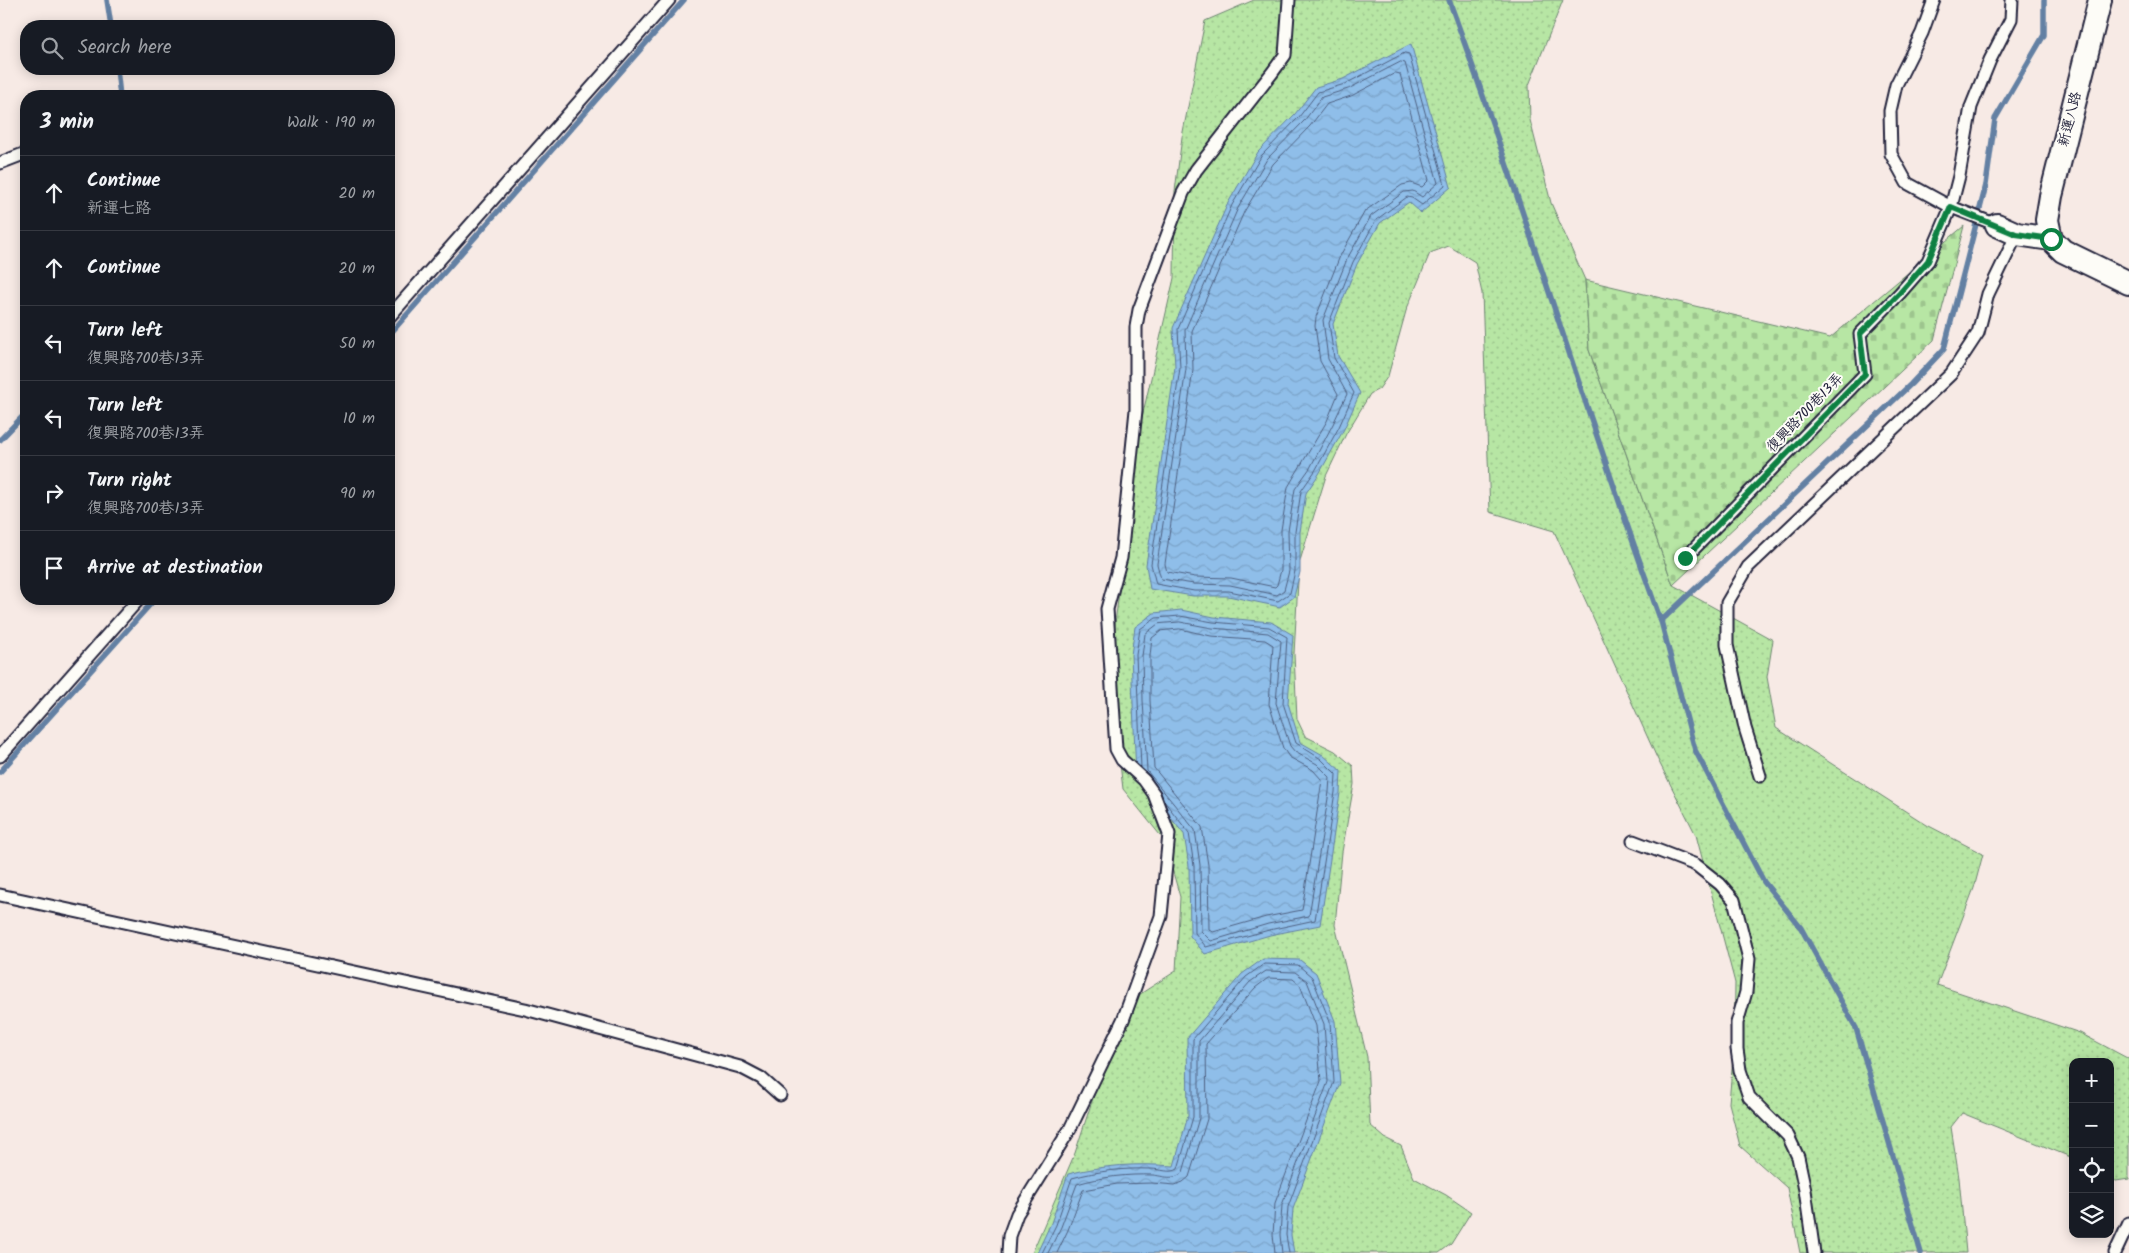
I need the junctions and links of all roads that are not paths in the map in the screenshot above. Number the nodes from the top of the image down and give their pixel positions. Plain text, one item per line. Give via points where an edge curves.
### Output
1 (669, 0) edge
2 (1289, 0) edge
3 (1934, 0) edge
4 (2012, 0) edge
5 (2100, 0) edge
6 (20, 155) edge
7 (0, 163) edge
8 (1951, 207) junction
9 (2007, 229) junction
10 (2051, 239) junction
11 (2129, 283) edge
12 (395, 310) edge
13 (1685, 558) dead end
14 (134, 605) edge
15 (0, 756) edge
16 (1760, 776) dead end
17 (1633, 841) dead end
18 (0, 895) edge
19 (780, 1094) dead end
20 (2129, 1223) edge
21 (1008, 1253) edge
22 (1814, 1253) edge
23 (2114, 1253) edge

1 - 12 lane
2 - 21 lane via 1285,55 1196,170 1183,193 1139,310 1136,410 1121,558 1107,609 1116,749 1122,760 1154,794 1169,834 1161,916 1123,1020 1070,1129 1017,1214 1009,1236
3 - 8 lane via 1896,86 1890,111 1889,137 1891,154 1907,183
4 - 8 lane, 復興路700巷13弄 via 2011,19 1971,107
5 - 10 street, 新運八路 via 2047,220
6 - 7 lane
8 - 9 lane
8 - 13 lane, 復興路700巷13弄 via 1928,261 1860,334 1865,374
9 - 10 street
9 - 16 lane via 1978,333 1951,374 1748,567 1727,603 1727,645 1745,728
10 - 11 street via 2063,251
14 - 15 lane
17 - 22 lane via 1696,865 1734,900 1749,960 1746,992 1737,1023 1740,1070 1749,1097 1788,1136 1798,1156
18 - 19 lane via 525,1009 740,1067 761,1078
20 - 23 lane

